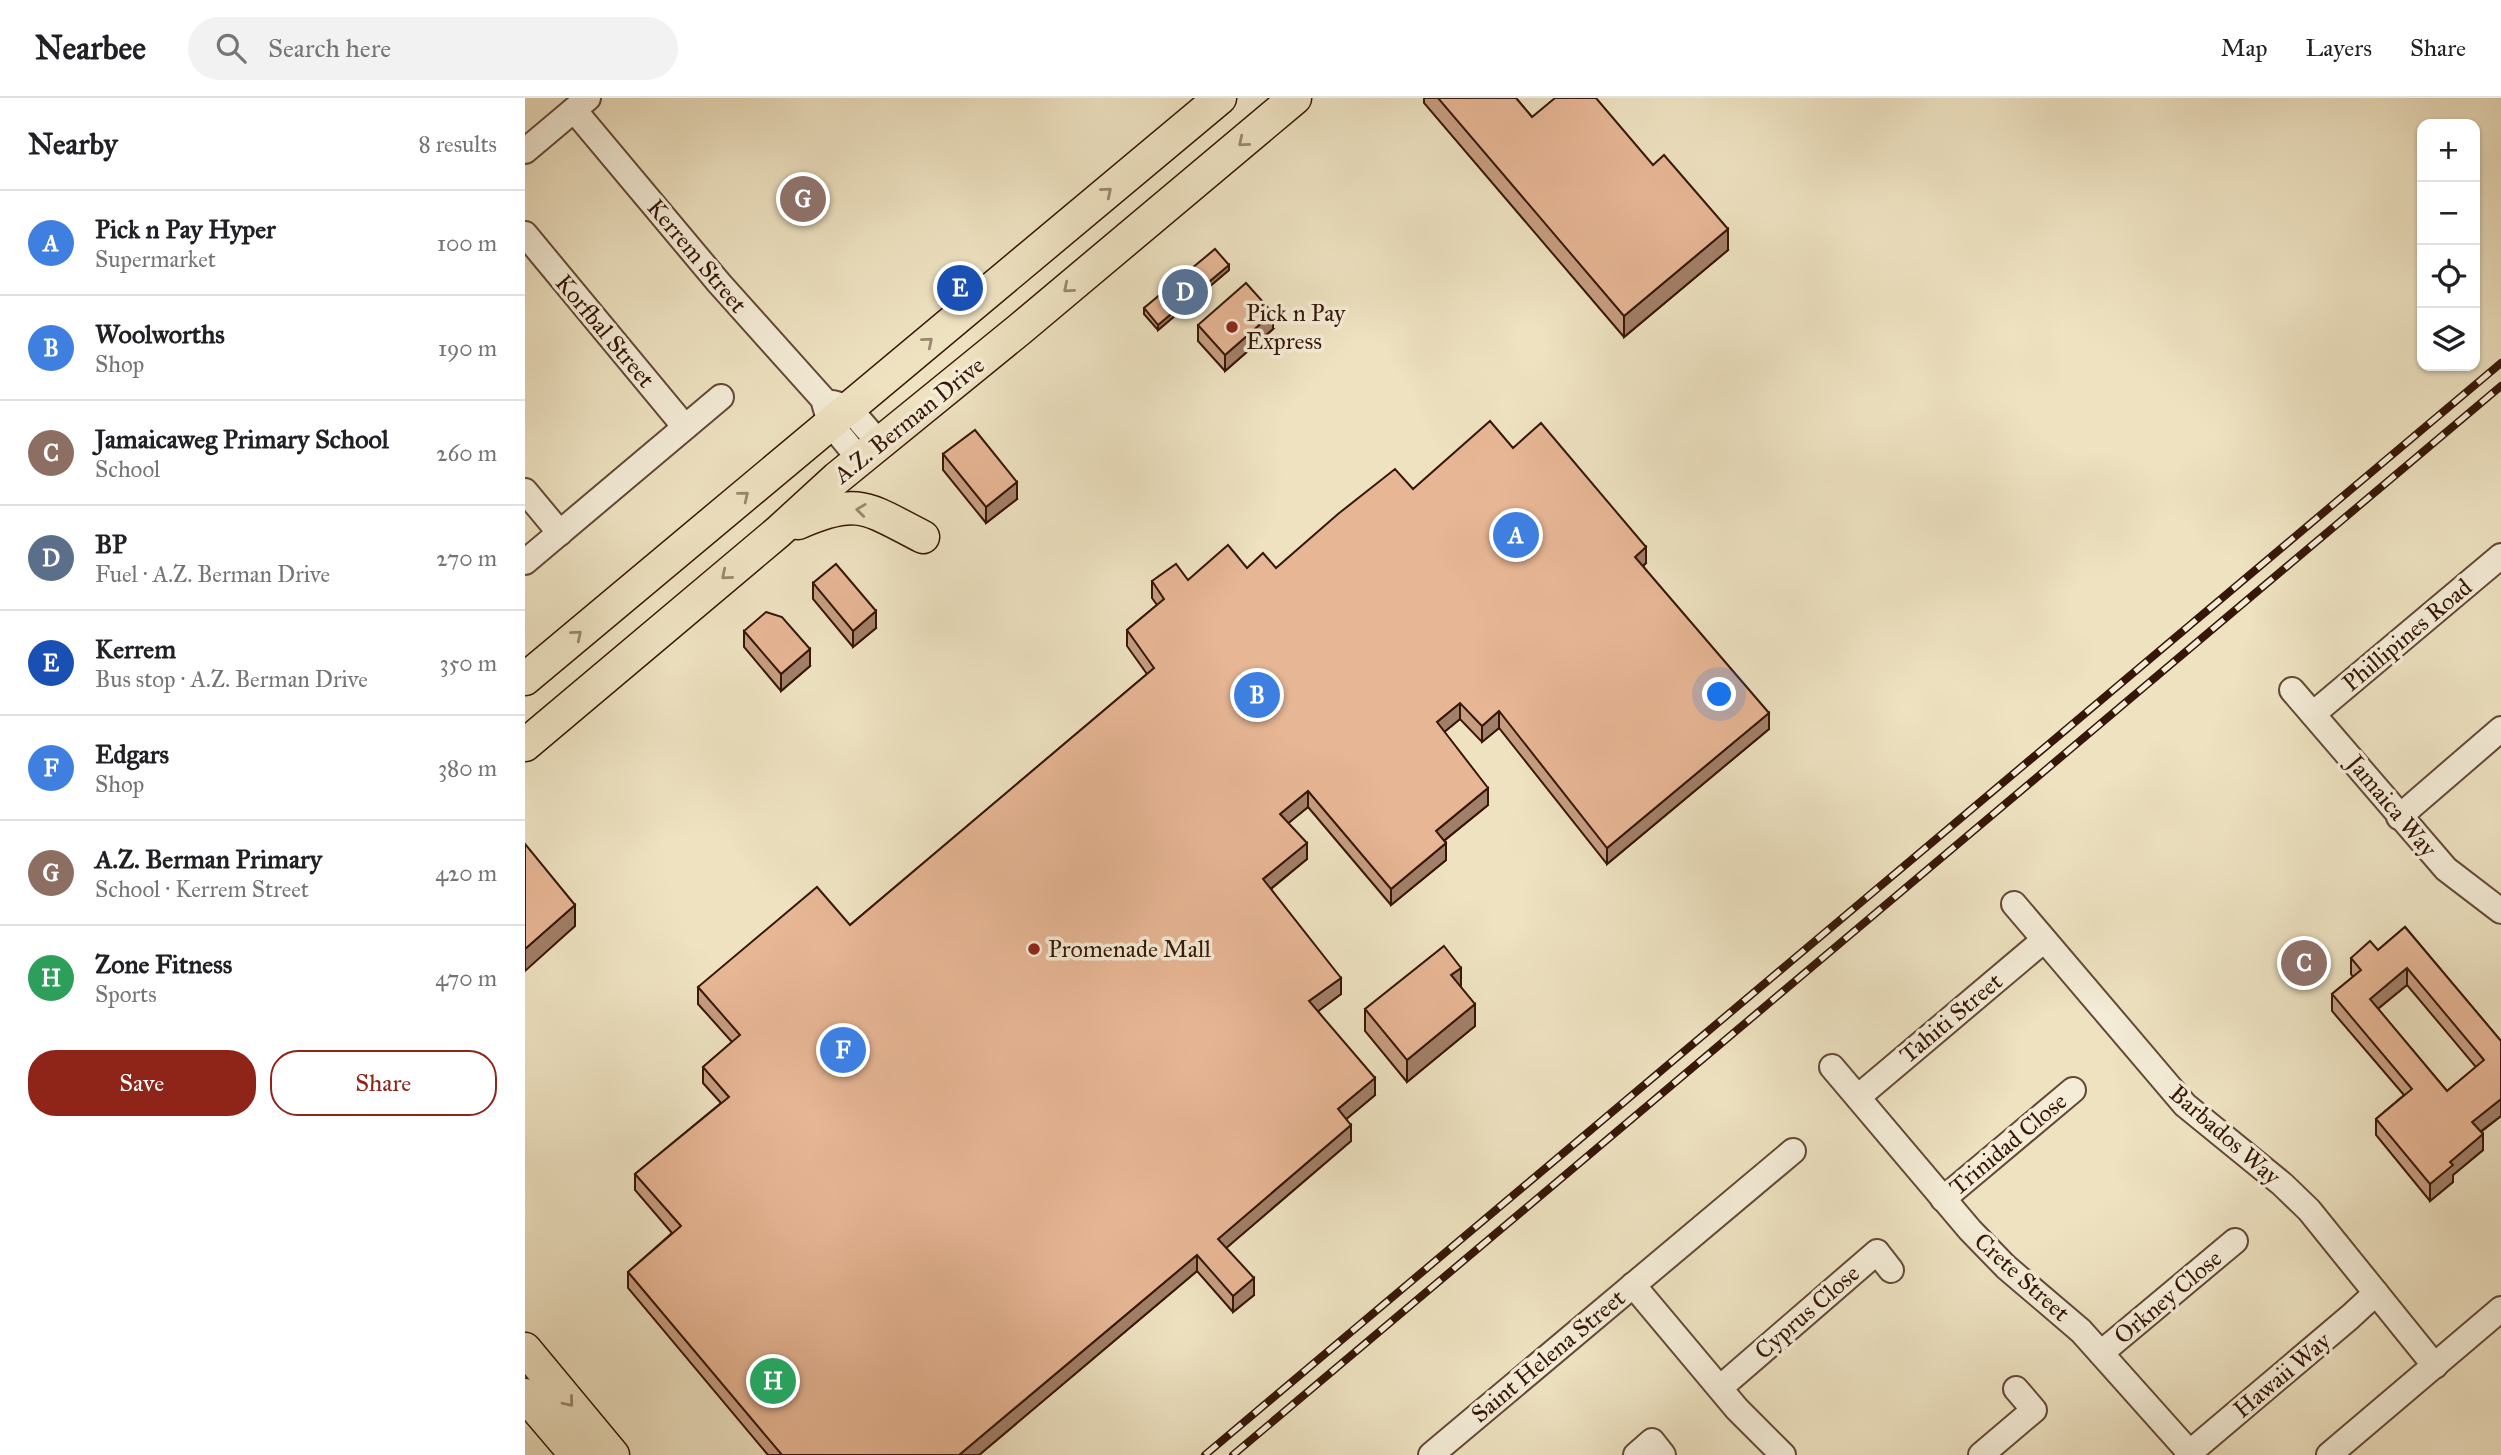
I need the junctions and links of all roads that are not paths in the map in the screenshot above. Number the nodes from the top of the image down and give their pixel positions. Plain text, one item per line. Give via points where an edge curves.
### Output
1 (1220, 98) edge
2 (1295, 98) edge
3 (581, 104) edge
4 (525, 151) edge
5 (525, 234) edge
6 (721, 397) dead end
7 (834, 410) junction
8 (685, 427) junction
9 (870, 452) junction
10 (525, 491) edge
11 (778, 532) junction
12 (560, 533) junction
13 (923, 537) dead end
14 (2501, 556) edge
15 (525, 562) edge
16 (525, 679) edge
17 (2292, 690) dead end
18 (2313, 714) junction
19 (2501, 729) edge
20 (525, 745) edge
21 (2399, 817) junction
22 (2014, 904) dead end
23 (2501, 911) edge
24 (2044, 940) junction
25 (1832, 1067) dead end
26 (2073, 1090) dead end
27 (1858, 1097) junction
28 (1793, 1151) dead end
29 (1943, 1199) junction
30 (2235, 1241) dead end
31 (1891, 1270) dead end
32 (1633, 1285) junction
33 (2376, 1293) junction
34 (2501, 1309) edge
35 (525, 1349) edge
36 (2101, 1353) junction
37 (2435, 1366) junction
38 (1721, 1387) junction
39 (2016, 1389) dead end
40 (525, 1395) edge
41 (2188, 1454) edge
42 (576, 1455) edge
43 (613, 1455) edge
44 (1431, 1455) edge
45 (1636, 1455) edge
46 (1663, 1455) edge
47 (1783, 1455) edge
48 (1981, 1455) edge
49 (2329, 1455) edge

7 -> 1 main road, A.Z. Berman Drive
2 -> 9 main road, A.Z. Berman Drive
3 - 4 street
3 - 7 street, Kerrem Street via 727,293
5 - 8 street, Korfbal Street
6 - 8 street
7 - 9 street, Kerrem Street
16 -> 7 main road, A.Z. Berman Drive
8 - 12 street
9 - 11 main road, A.Z. Berman Drive
10 - 12 street
13 -> 11 main road via 869,509 851,508 832,509
11 -> 20 main road, A.Z. Berman Drive
12 - 15 street
14 - 18 street, Phillipines Road
17 - 18 street, Jamaica Way
18 - 21 street, Jamaica Way
19 - 21 street
21 - 23 street, Jamaica Way via 2445,869
22 - 24 street, Barbados Way
24 - 27 street, Tahiti Street
24 - 33 street, Barbados Way via 2185,1105 2296,1198
25 - 27 street, Crete Street
26 - 29 street, Trinidad Close
27 - 29 street, Crete Street
28 - 32 street, Saint Helena Street
29 - 36 street, Crete Street via 2006,1267
30 - 36 street, Orkney Close
31 - 38 street, Cyprus Close via 1877,1252
32 - 38 street
32 - 44 street, Saint Helena Street
33 - 37 street, Barbados Way
33 - 41 street, Hawaii Way
34 - 37 street
35 -> 43 main road
36 - 41 street, Crete Street
37 - 49 street
38 - 47 street
39 - 48 street via 2034,1410
40 - 42 main road
45 - 46 street via 1652,1441

